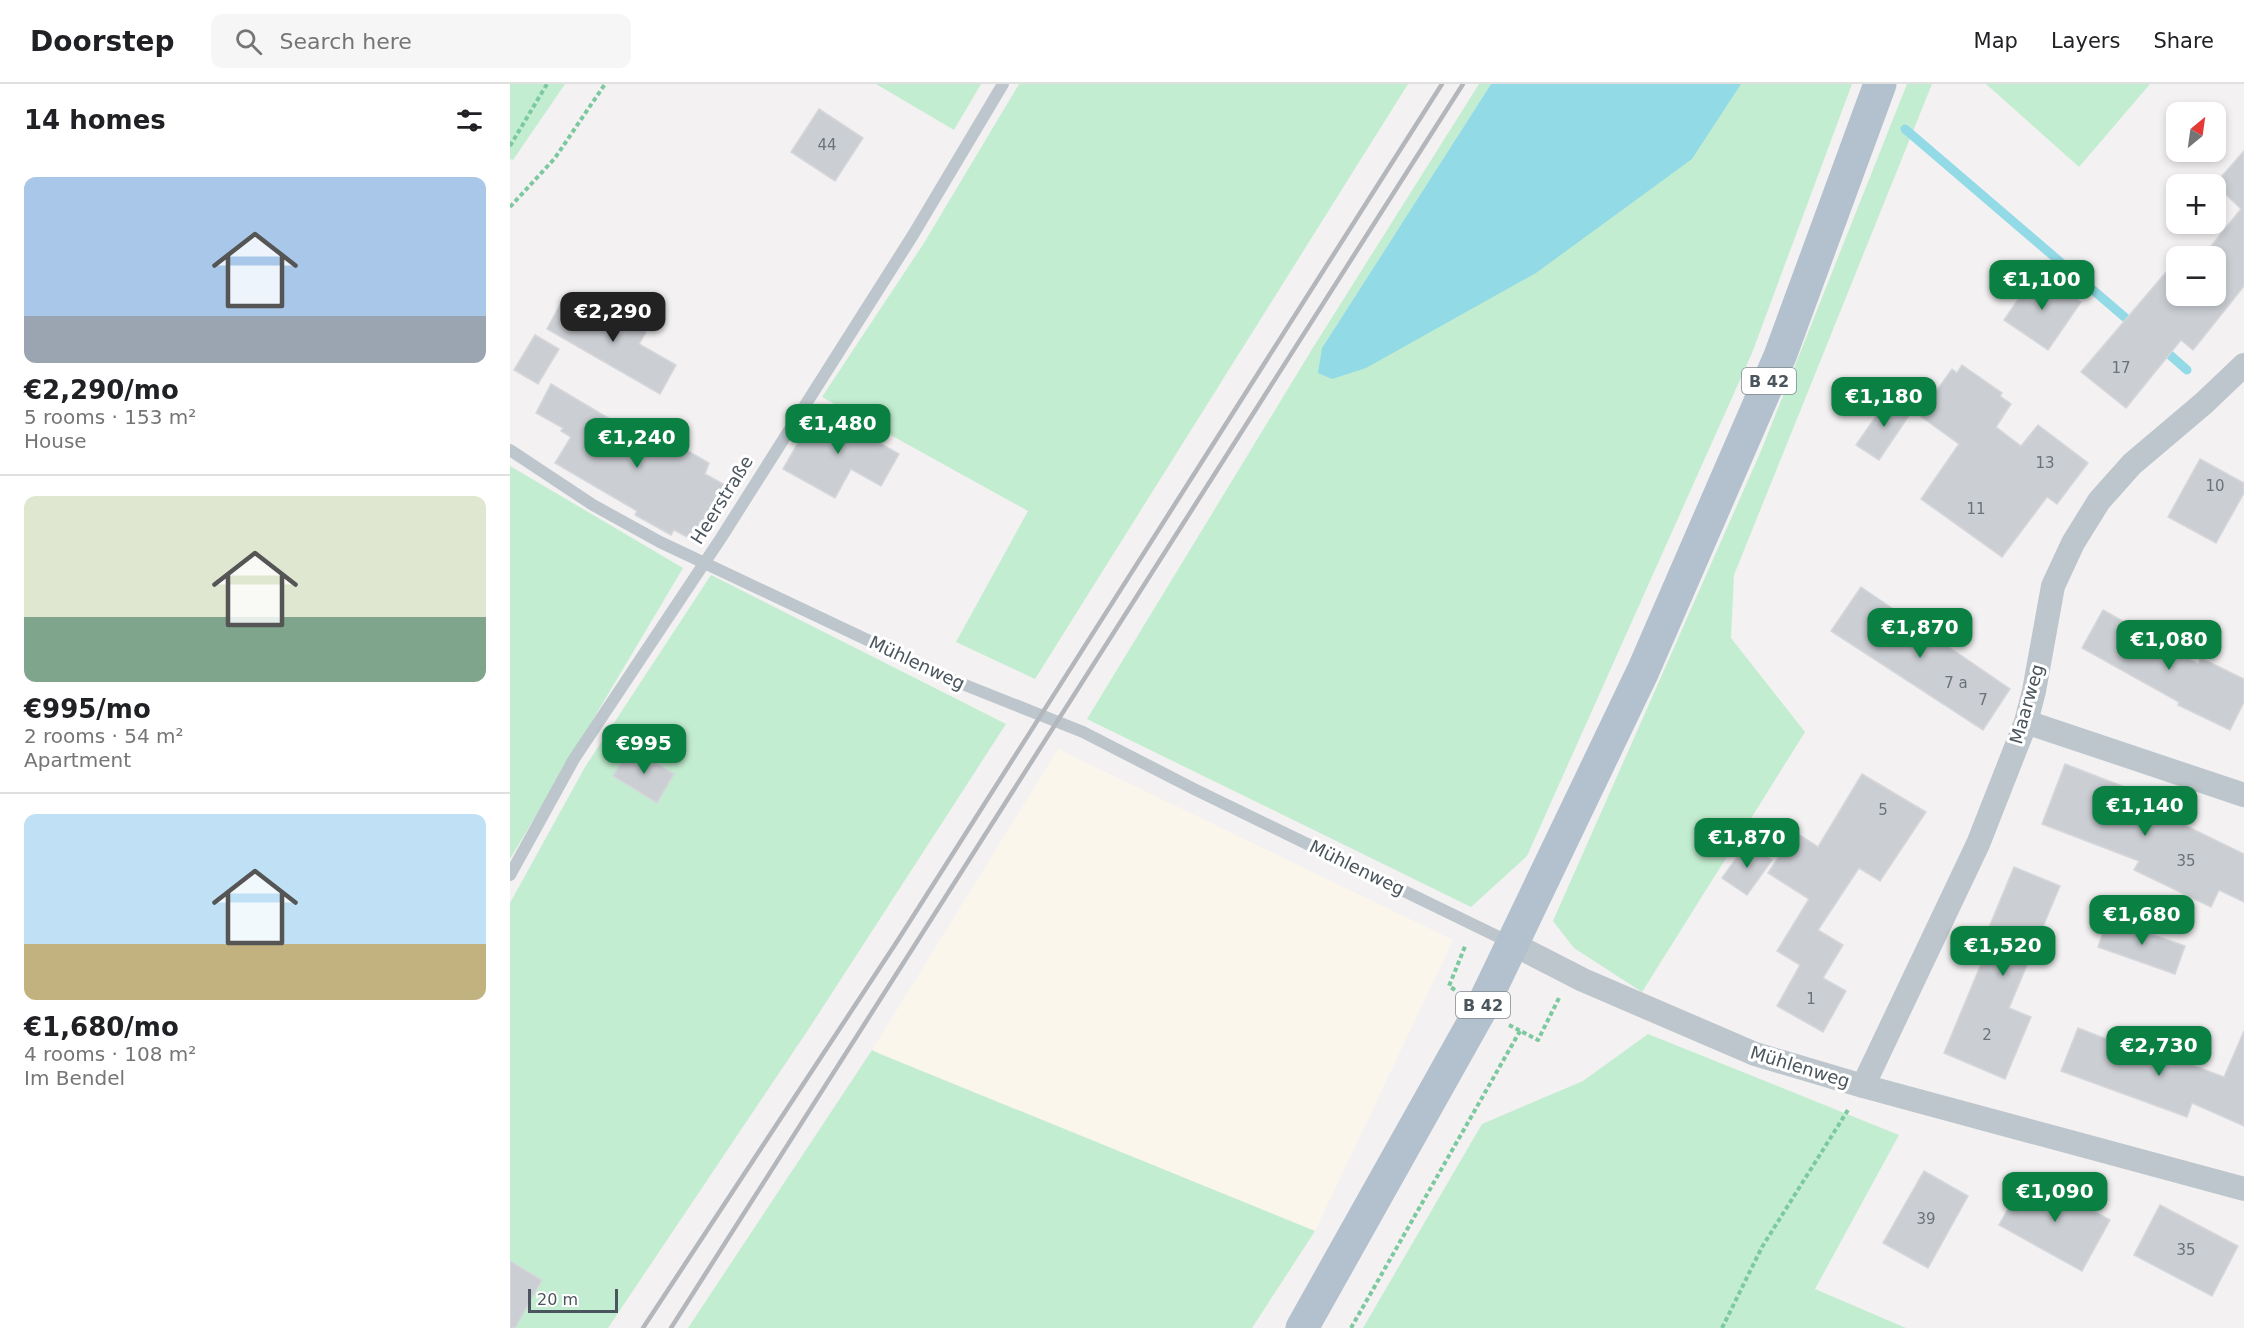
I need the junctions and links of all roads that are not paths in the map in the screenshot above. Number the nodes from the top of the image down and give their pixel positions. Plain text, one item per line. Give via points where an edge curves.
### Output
1 (1004, 84) edge
2 (1880, 84) edge
3 (2244, 365) edge
4 (510, 450) edge
5 (704, 562) junction
6 (2026, 722) junction
7 (2244, 795) edge
8 (510, 875) edge
9 (1513, 944) junction
10 (1863, 1086) junction
11 (2244, 1189) edge
12 (1302, 1328) edge

1 - 5 lane, Heerstraße via 913,235
2 - 9 main road, B 42 via 1780,356 1643,671
3 - 6 street, Maarweg via 2132,464 2099,501 2073,543 2053,586
4 - 5 lane, Mühlenweg via 593,505
5 - 8 lane, Heerstraße via 574,759
5 - 9 lane, Mühlenweg via 950,679 1083,732
6 - 7 street
6 - 10 street, Maarweg via 1977,844
9 - 10 street, Mühlenweg via 1755,1054
9 - 12 main road, B 42 via 1481,1009
10 - 11 street, Mühlenweg

